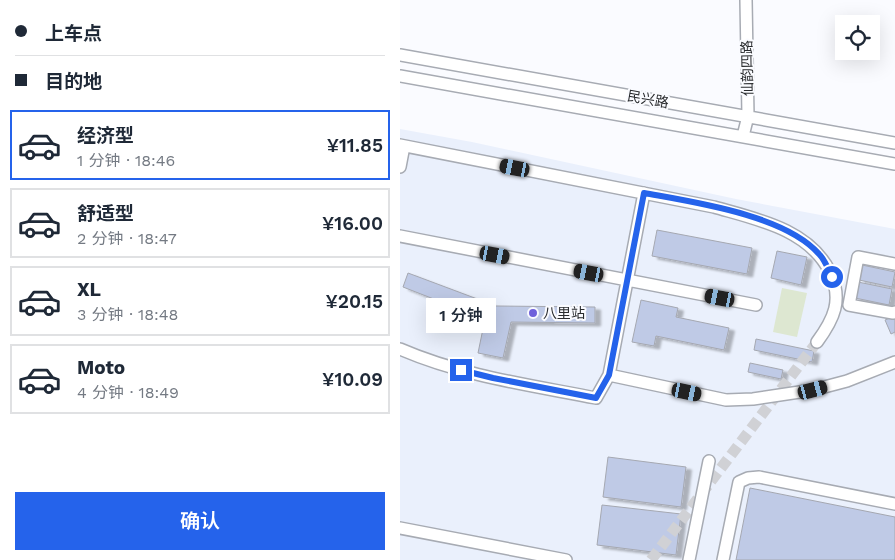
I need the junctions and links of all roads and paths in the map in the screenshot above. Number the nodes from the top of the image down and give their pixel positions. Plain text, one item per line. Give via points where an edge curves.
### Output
1 (746, 0) edge
2 (400, 55) edge
3 (400, 76) edge
4 (748, 116) junction
5 (743, 136) junction
6 (895, 143) edge
7 (402, 146) edge
8 (895, 164) edge
9 (400, 167) edge
10 (644, 193) junction
11 (400, 236) edge
12 (895, 264) edge
13 (627, 280) junction
14 (756, 305) dead end
15 (895, 312) edge
16 (817, 342) tunnel mouth
17 (400, 349) edge
18 (895, 362) edge
19 (609, 375) junction
20 (709, 462) dead end
21 (895, 504) edge
22 (400, 528) edge
23 (566, 560) edge
24 (689, 560) edge
25 (723, 560) edge

1 - 4 street, 仙韵四路
2 - 4 street, 民兴路
3 - 5 street, 民兴路
4 - 5 street, 仙韵四路
4 - 6 street, 民兴路
5 - 8 street, 民兴路
7 - 9 street
7 - 10 street
10 - 13 street
10 - 16 street via 714,207 761,221 788,231 809,244 823,260 836,287 833,317
11 - 13 street
12 - 15 street via 858,257 849,305
13 - 14 street
13 - 19 street
17 - 19 street via 429,361 493,378 596,398
18 - 19 street via 839,384 753,399 726,400
20 - 24 street
21 - 25 street via 759,477 748,478 739,482
22 - 23 street

